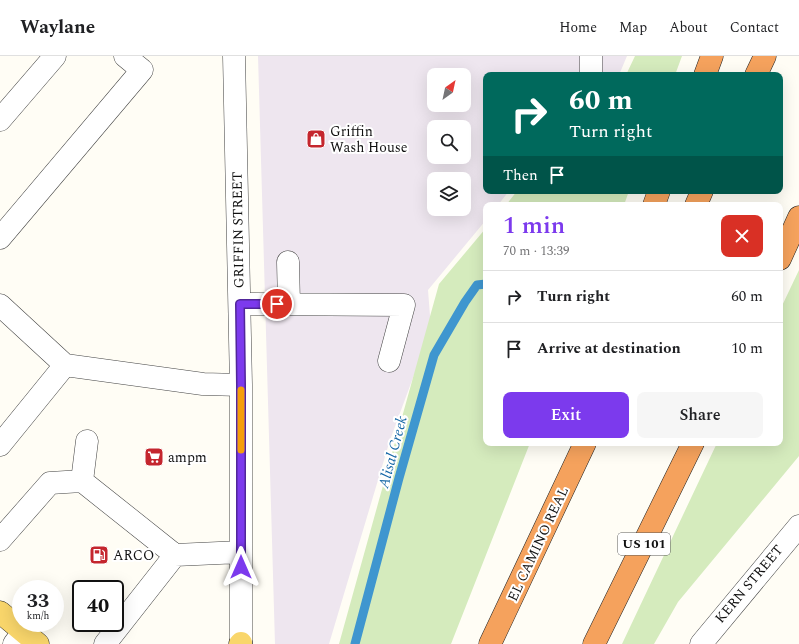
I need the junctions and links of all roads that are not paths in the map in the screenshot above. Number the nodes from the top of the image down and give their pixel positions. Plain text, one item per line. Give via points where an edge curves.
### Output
1 (55, 56) edge
2 (125, 56) edge
3 (234, 56) edge
4 (591, 56) edge
5 (712, 56) edge
6 (765, 56) edge
7 (591, 72) edge
8 (706, 72) edge
9 (757, 72) edge
10 (0, 120) edge
11 (799, 217) edge
12 (0, 238) edge
13 (783, 252) edge
14 (288, 262) dead end
15 (240, 304) junction
16 (289, 304) junction
17 (0, 305) edge
18 (389, 361) dead end
19 (65, 365) junction
20 (241, 385) junction
21 (86, 441) dead end
22 (0, 445) edge
23 (570, 446) edge
24 (584, 446) edge
25 (692, 446) edge
26 (82, 481) junction
27 (562, 493) junction
28 (799, 526) edge
29 (0, 540) edge
30 (241, 552) junction
31 (175, 555) junction
32 (0, 612) edge
33 (25, 640) edge
34 (105, 644) edge
35 (240, 644) edge
36 (490, 644) edge
37 (594, 644) edge
38 (701, 644) edge

1 - 10 street
2 - 12 street via 142,70
3 - 15 street, GRIFFIN STREET
4 - 7 street
5 - 8 highway
6 - 9 highway
11 - 13 highway
14 - 16 street
15 - 16 street
15 - 20 street, GRIFFIN STREET
16 - 18 street via 404,305
17 - 19 street
19 - 20 street via 203,384
19 - 22 street
20 - 30 street, GRIFFIN STREET
21 - 26 street
23 - 27 highway
24 - 27 highway, EL CAMINO REAL
25 - 37 highway, US 101
26 - 29 street via 50,483
26 - 31 street
27 - 36 highway, EL CAMINO REAL
28 - 38 street, KERN STREET
30 - 31 street
30 - 35 street, GRIFFIN STREET
31 - 34 street
32 - 33 main road

